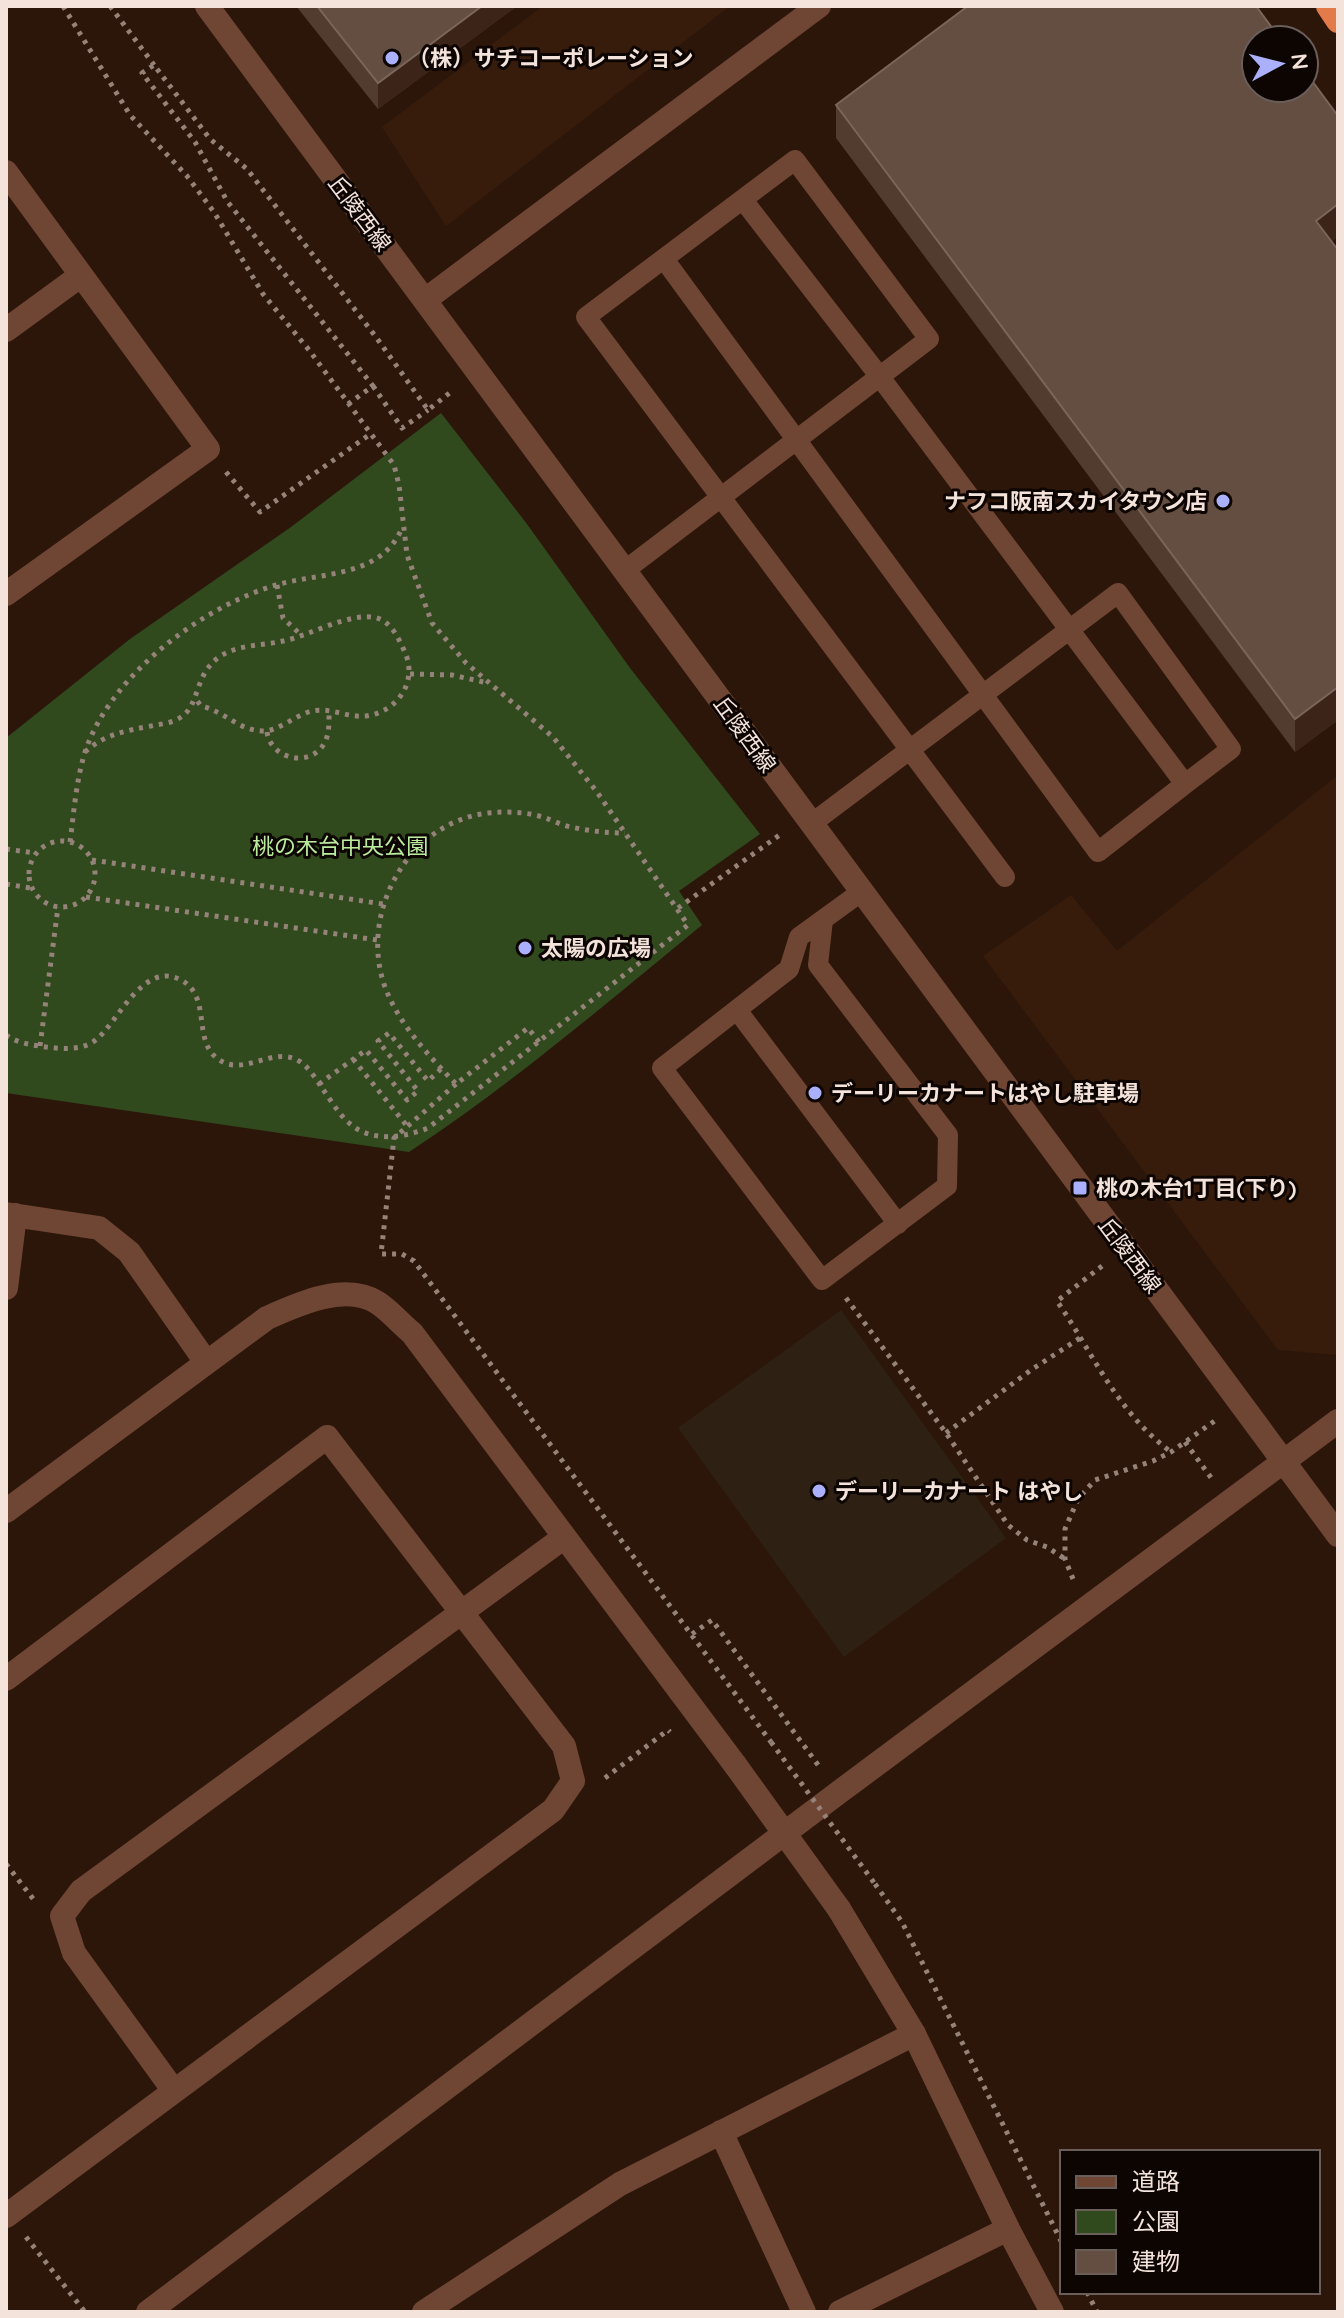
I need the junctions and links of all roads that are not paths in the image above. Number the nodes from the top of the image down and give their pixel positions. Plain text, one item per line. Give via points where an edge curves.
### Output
1 (207, 6) edge
2 (819, 6) edge
3 (1328, 6) edge
4 (1338, 21) edge
5 (6, 172) edge
6 (743, 200) junction
7 (664, 259) junction
8 (80, 276) junction
9 (425, 300) junction
10 (6, 330) edge
11 (880, 377) junction
12 (797, 440) junction
13 (722, 497) junction
14 (624, 571) junction
15 (6, 594) edge
16 (1069, 630) junction
17 (984, 694) junction
18 (910, 750) junction
19 (1185, 784) junction
20 (808, 820) junction
21 (1005, 877) dead end
22 (861, 892) junction
23 (823, 920) junction
24 (737, 1010) junction
25 (10, 1214) edge
26 (898, 1224) junction
27 (6, 1288) edge
28 (206, 1362) junction
29 (1338, 1421) edge
30 (1283, 1462) junction
31 (6, 1511) edge
32 (1338, 1535) edge
33 (563, 1538) junction
34 (461, 1614) junction
35 (6, 1679) edge
36 (914, 2034) junction
37 (174, 2091) junction
38 (721, 2132) junction
39 (7, 2214) edge
40 (1008, 2229) junction
41 (148, 2312) edge
42 (424, 2312) edge
43 (804, 2312) edge
44 (840, 2312) edge
45 (1052, 2312) edge

1 - 9 street, 丘陵西線
2 - 9 street
3 - 4 highway
5 - 8 street
6 - 7 lane
6 - 11 lane
6 - 11 lane via 795,160 929,339
7 - 12 lane
7 - 13 lane via 586,317
8 - 10 street
8 - 15 street via 208,449
9 - 14 street, 丘陵西線
11 - 12 lane
11 - 16 lane
12 - 13 lane
12 - 17 lane
13 - 14 lane
13 - 18 lane
14 - 20 street, 丘陵西線
16 - 17 lane
16 - 19 lane
16 - 19 lane via 1118,593 1231,749
17 - 18 lane
17 - 19 lane via 1098,852
18 - 20 lane
18 - 21 lane
20 - 22 street, 丘陵西線
22 - 23 lane
22 - 30 street, 丘陵西線
23 - 24 lane via 799,937 789,969
23 - 26 lane via 818,965 948,1135 947,1186
24 - 26 lane
24 - 26 lane via 662,1068 822,1280
25 - 27 street
25 - 28 street via 99,1228 129,1252
28 - 31 street
28 - 33 street via 267,1318 303,1301 342,1294 376,1301 412,1333
29 - 30 street
30 - 32 street, 丘陵西線
30 - 41 street
33 - 34 street
33 - 36 street, bridge via 839,1909
34 - 35 street via 327,1437
34 - 37 street via 564,1746 573,1781 553,1810
34 - 37 street via 81,1891 62,1916 74,1953
36 - 38 street
36 - 40 street
37 - 39 street
38 - 42 street via 620,2184
38 - 43 street
40 - 44 street
40 - 45 street

